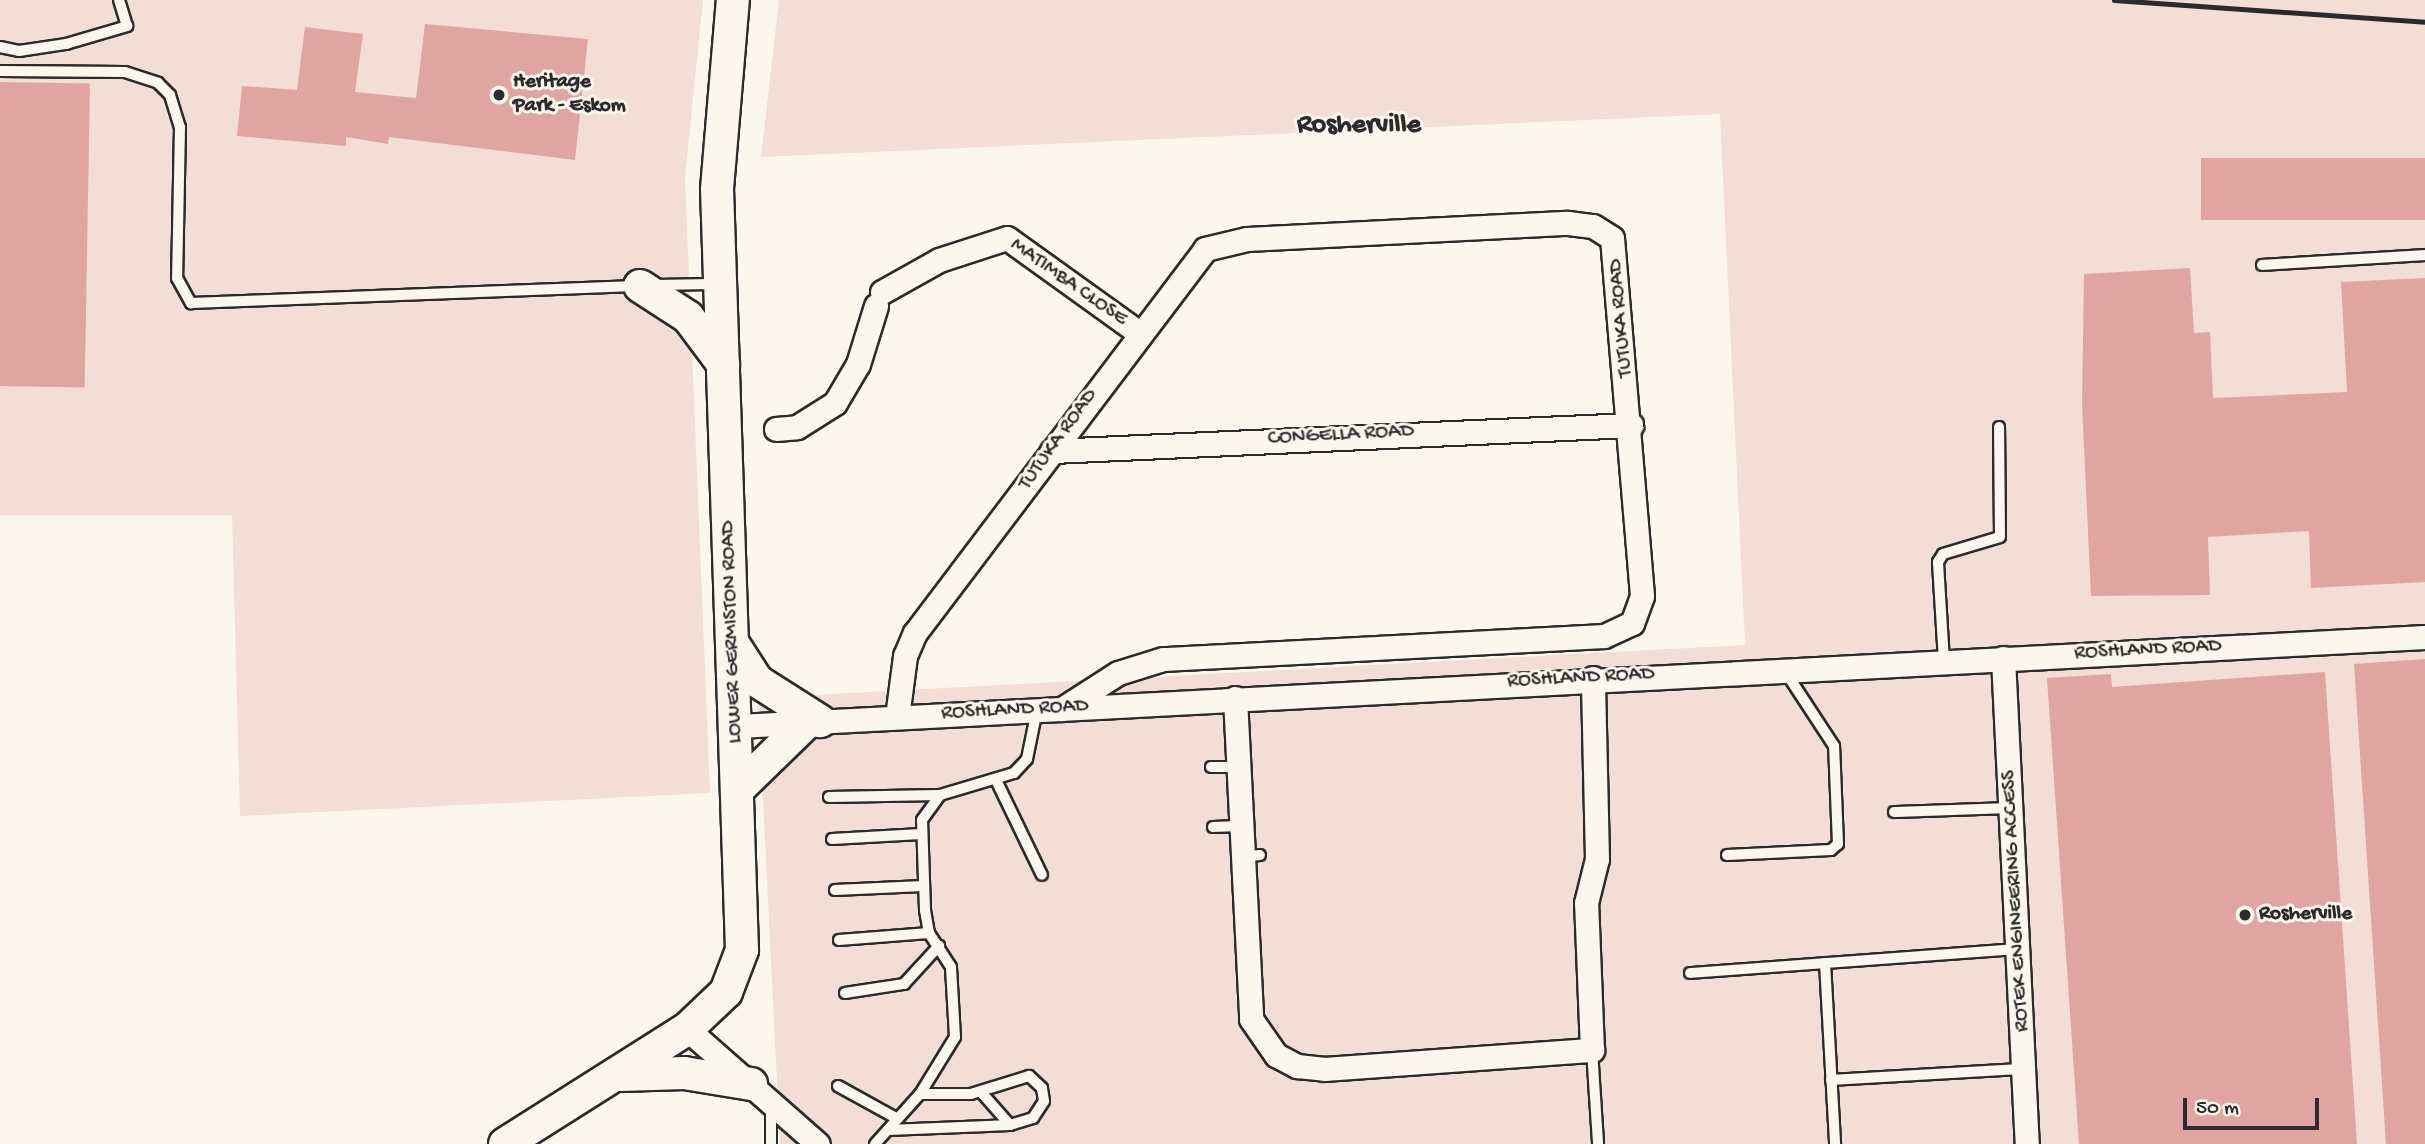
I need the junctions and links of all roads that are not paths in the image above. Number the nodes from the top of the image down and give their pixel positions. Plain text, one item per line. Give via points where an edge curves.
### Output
1 (119, 0) edge
2 (733, 0) edge
3 (0, 47) edge
4 (0, 71) edge
5 (2425, 255) edge
6 (2262, 265) dead end
7 (718, 284) junction
8 (640, 286) junction
9 (1139, 333) junction
10 (723, 364) junction
11 (1631, 425) junction
12 (1999, 427) dead end
13 (776, 429) dead end
14 (1052, 451) junction
15 (2425, 637) edge
16 (733, 644) junction
17 (2003, 659) junction
18 (1944, 661) junction
19 (1784, 669) junction
20 (1593, 678) junction
21 (1236, 698) junction
22 (1062, 709) junction
23 (1038, 710) junction
24 (897, 717) junction
25 (813, 722) junction
26 (738, 726) junction
27 (1211, 767) dead end
28 (1237, 767) junction
29 (997, 782) junction
30 (738, 789) junction
31 (940, 794) junction
32 (829, 797) dead end
33 (2011, 808) junction
34 (1894, 811) dead end
35 (1239, 826) junction
36 (1213, 827) dead end
37 (921, 834) junction
38 (832, 839) dead end
39 (1727, 855) dead end
40 (1042, 875) dead end
41 (923, 886) junction
42 (835, 890) dead end
43 (929, 933) junction
44 (839, 940) dead end
45 (939, 946) junction
46 (2019, 949) junction
47 (1825, 963) junction
48 (1690, 973) dead end
49 (845, 993) dead end
50 (687, 1029) junction
51 (1592, 1049) junction
52 (2026, 1069) junction
53 (615, 1076) junction
54 (1831, 1080) junction
55 (838, 1086) dead end
56 (761, 1092) junction
57 (981, 1092) junction
58 (920, 1094) junction
59 (898, 1119) junction
60 (1010, 1125) junction
61 (888, 1130) junction
62 (505, 1144) edge
63 (771, 1144) edge
64 (818, 1144) edge
65 (876, 1144) edge
66 (1598, 1144) edge
67 (1835, 1144) edge
68 (2027, 1144) edge

1 - 3 lane via 127,26 66,44 19,51
2 - 7 street, LOWER GERMISTON ROAD via 719,158
4 - 8 lane via 125,72 150,79 170,95 180,127 177,278 191,303
5 - 6 lane
7 - 8 lane
7 - 10 street, LOWER GERMISTON ROAD
8 - 10 street via 688,317
9 - 11 street, TUTUKA ROAD via 1193,258 1217,243 1582,224 1615,244
9 - 13 street, MATIMBA CLOSE via 1007,238 939,260 879,299 858,364 835,403 797,427
9 - 14 street, TUTUKA ROAD
10 - 16 street, LOWER GERMISTON ROAD
11 - 14 street, CONGELLA ROAD
11 - 22 street, TUTUKA ROAD via 1642,596 1640,612 1615,635 1163,659 1118,673
12 - 18 lane via 2000,537 1943,554 1938,562
14 - 24 street, TUTUKA ROAD via 908,645
15 - 17 street, ROSHLAND ROAD
16 - 25 street via 757,681
16 - 26 street, LOWER GERMISTON ROAD
17 - 18 street, ROSHLAND ROAD
17 - 33 street, ROTEK ENGINEERING ACCESS
18 - 19 street, ROSHLAND ROAD
19 - 20 street, ROSHLAND ROAD
19 - 39 lane via 1835,746 1838,844 1808,852
20 - 21 street, ROSHLAND ROAD
20 - 51 street via 1597,849 1586,903
21 - 22 street, ROSHLAND ROAD
21 - 28 street
22 - 23 street, ROSHLAND ROAD
23 - 24 street, ROSHLAND ROAD
23 - 29 lane via 1027,759
24 - 25 street, ROSHLAND ROAD
25 - 26 street, ROSHLAND ROAD
25 - 30 street
26 - 30 street, LOWER GERMISTON ROAD
27 - 28 lane
28 - 35 street
29 - 31 lane
29 - 40 lane
30 - 50 street, LOWER GERMISTON ROAD via 745,931 738,967 726,992
31 - 32 lane
31 - 37 lane via 928,805
33 - 34 lane
33 - 46 street, ROTEK ENGINEERING ACCESS
35 - 36 lane
35 - 51 street via 1250,856 1251,1020 1262,1042 1289,1063 1325,1069
37 - 38 lane
37 - 41 lane
41 - 42 lane
41 - 43 lane
43 - 44 lane
43 - 45 lane
45 - 49 lane via 904,984
45 - 58 lane via 951,967 955,1037
46 - 47 lane
46 - 52 street, ROTEK ENGINEERING ACCESS
47 - 48 lane
47 - 54 lane
50 - 53 street, LOWER GERMISTON ROAD
50 - 56 street
51 - 66 lane
52 - 54 lane
52 - 68 street, ROTEK ENGINEERING ACCESS
53 - 56 street via 684,1073
53 - 62 street, LOWER GERMISTON ROAD
54 - 67 lane
55 - 59 lane
56 - 63 lane
56 - 64 street
57 - 58 lane
57 - 60 lane
57 - 60 lane via 1013,1077 1029,1076 1042,1088 1044,1101 1033,1118
58 - 59 lane
59 - 61 lane
60 - 61 lane
61 - 65 lane

